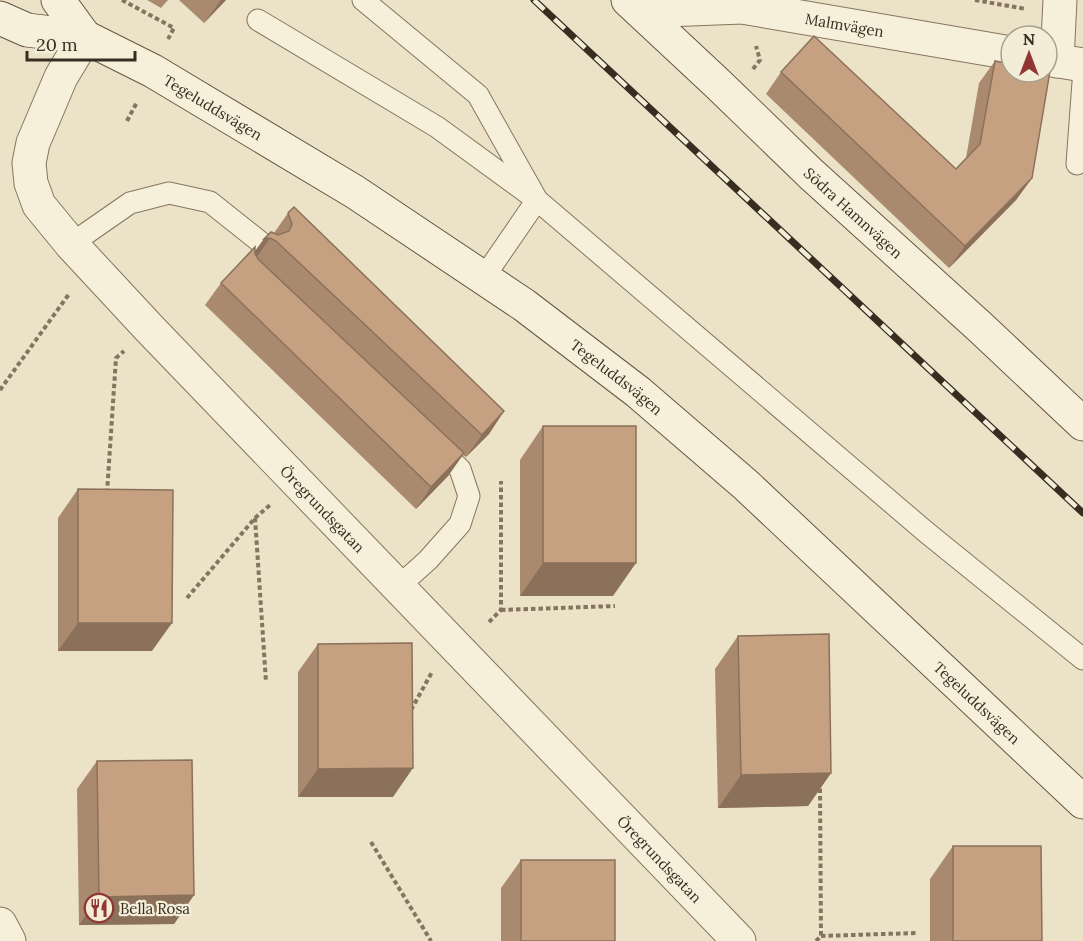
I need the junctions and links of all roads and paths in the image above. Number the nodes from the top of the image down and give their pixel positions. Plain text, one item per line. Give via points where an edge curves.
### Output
1 (58, 0) edge
2 (122, 0) edge
3 (363, 0) edge
4 (1060, 0) edge
5 (634, 6) edge
6 (0, 18) edge
7 (258, 20) dead end
8 (174, 28) dead end
9 (85, 37) junction
10 (999, 51) edge
11 (1062, 62) edge
12 (1083, 82) edge
13 (1077, 164) dead end
14 (537, 200) junction
15 (71, 244) junction
16 (264, 245) dead end
17 (484, 277) junction
18 (69, 293) dead end
19 (149, 328) junction
20 (0, 390) edge
21 (1083, 424) edge
22 (423, 434) edge
23 (501, 481) dead end
24 (107, 497) edge
25 (270, 505) dead end
26 (255, 518) junction
27 (398, 587) junction
28 (187, 598) dead end
29 (615, 606) edge
30 (501, 610) junction
31 (489, 622) dead end
32 (1083, 659) edge
33 (432, 672) dead end
34 (266, 682) dead end
35 (406, 718) edge
36 (820, 777) edge
37 (1083, 802) edge
38 (371, 842) dead end
39 (0, 924) edge
40 (916, 933) dead end
41 (821, 936) junction
42 (9, 941) edge
43 (431, 941) edge
44 (739, 941) edge
45 (816, 941) edge

1 - 9 main road, Tegeluddsvägen
2 - 8 path
3 - 14 lane via 478,95
4 - 11 main road
5 - 10 main road, Malmvägen via 742,7
5 - 21 main road, Södra Hamnvägen
6 - 9 main road, Tegeluddsvägen via 27,30
7 - 14 lane via 437,127
9 - 15 main road, Öregrundsgatan via 51,98 29,163 39,205
9 - 17 main road, Tegeluddsvägen via 153,71 355,192
12 - 13 lane
14 - 17 lane
14 - 32 lane via 926,532
15 - 16 lane via 130,203 169,193 210,202
15 - 19 main road, Öregrundsgatan
17 - 37 main road, Tegeluddsvägen via 638,392 746,485
18 - 20 path
19 - 24 path via 116,358
19 - 27 main road, Öregrundsgatan
22 - 27 lane via 458,466 469,496 460,524
23 - 30 path
25 - 26 path
26 - 28 path
26 - 34 path
27 - 44 main road, Öregrundsgatan
29 - 30 path
30 - 31 path
33 - 35 path
36 - 41 path
38 - 43 path
39 - 42 main road
40 - 41 path
41 - 45 path

